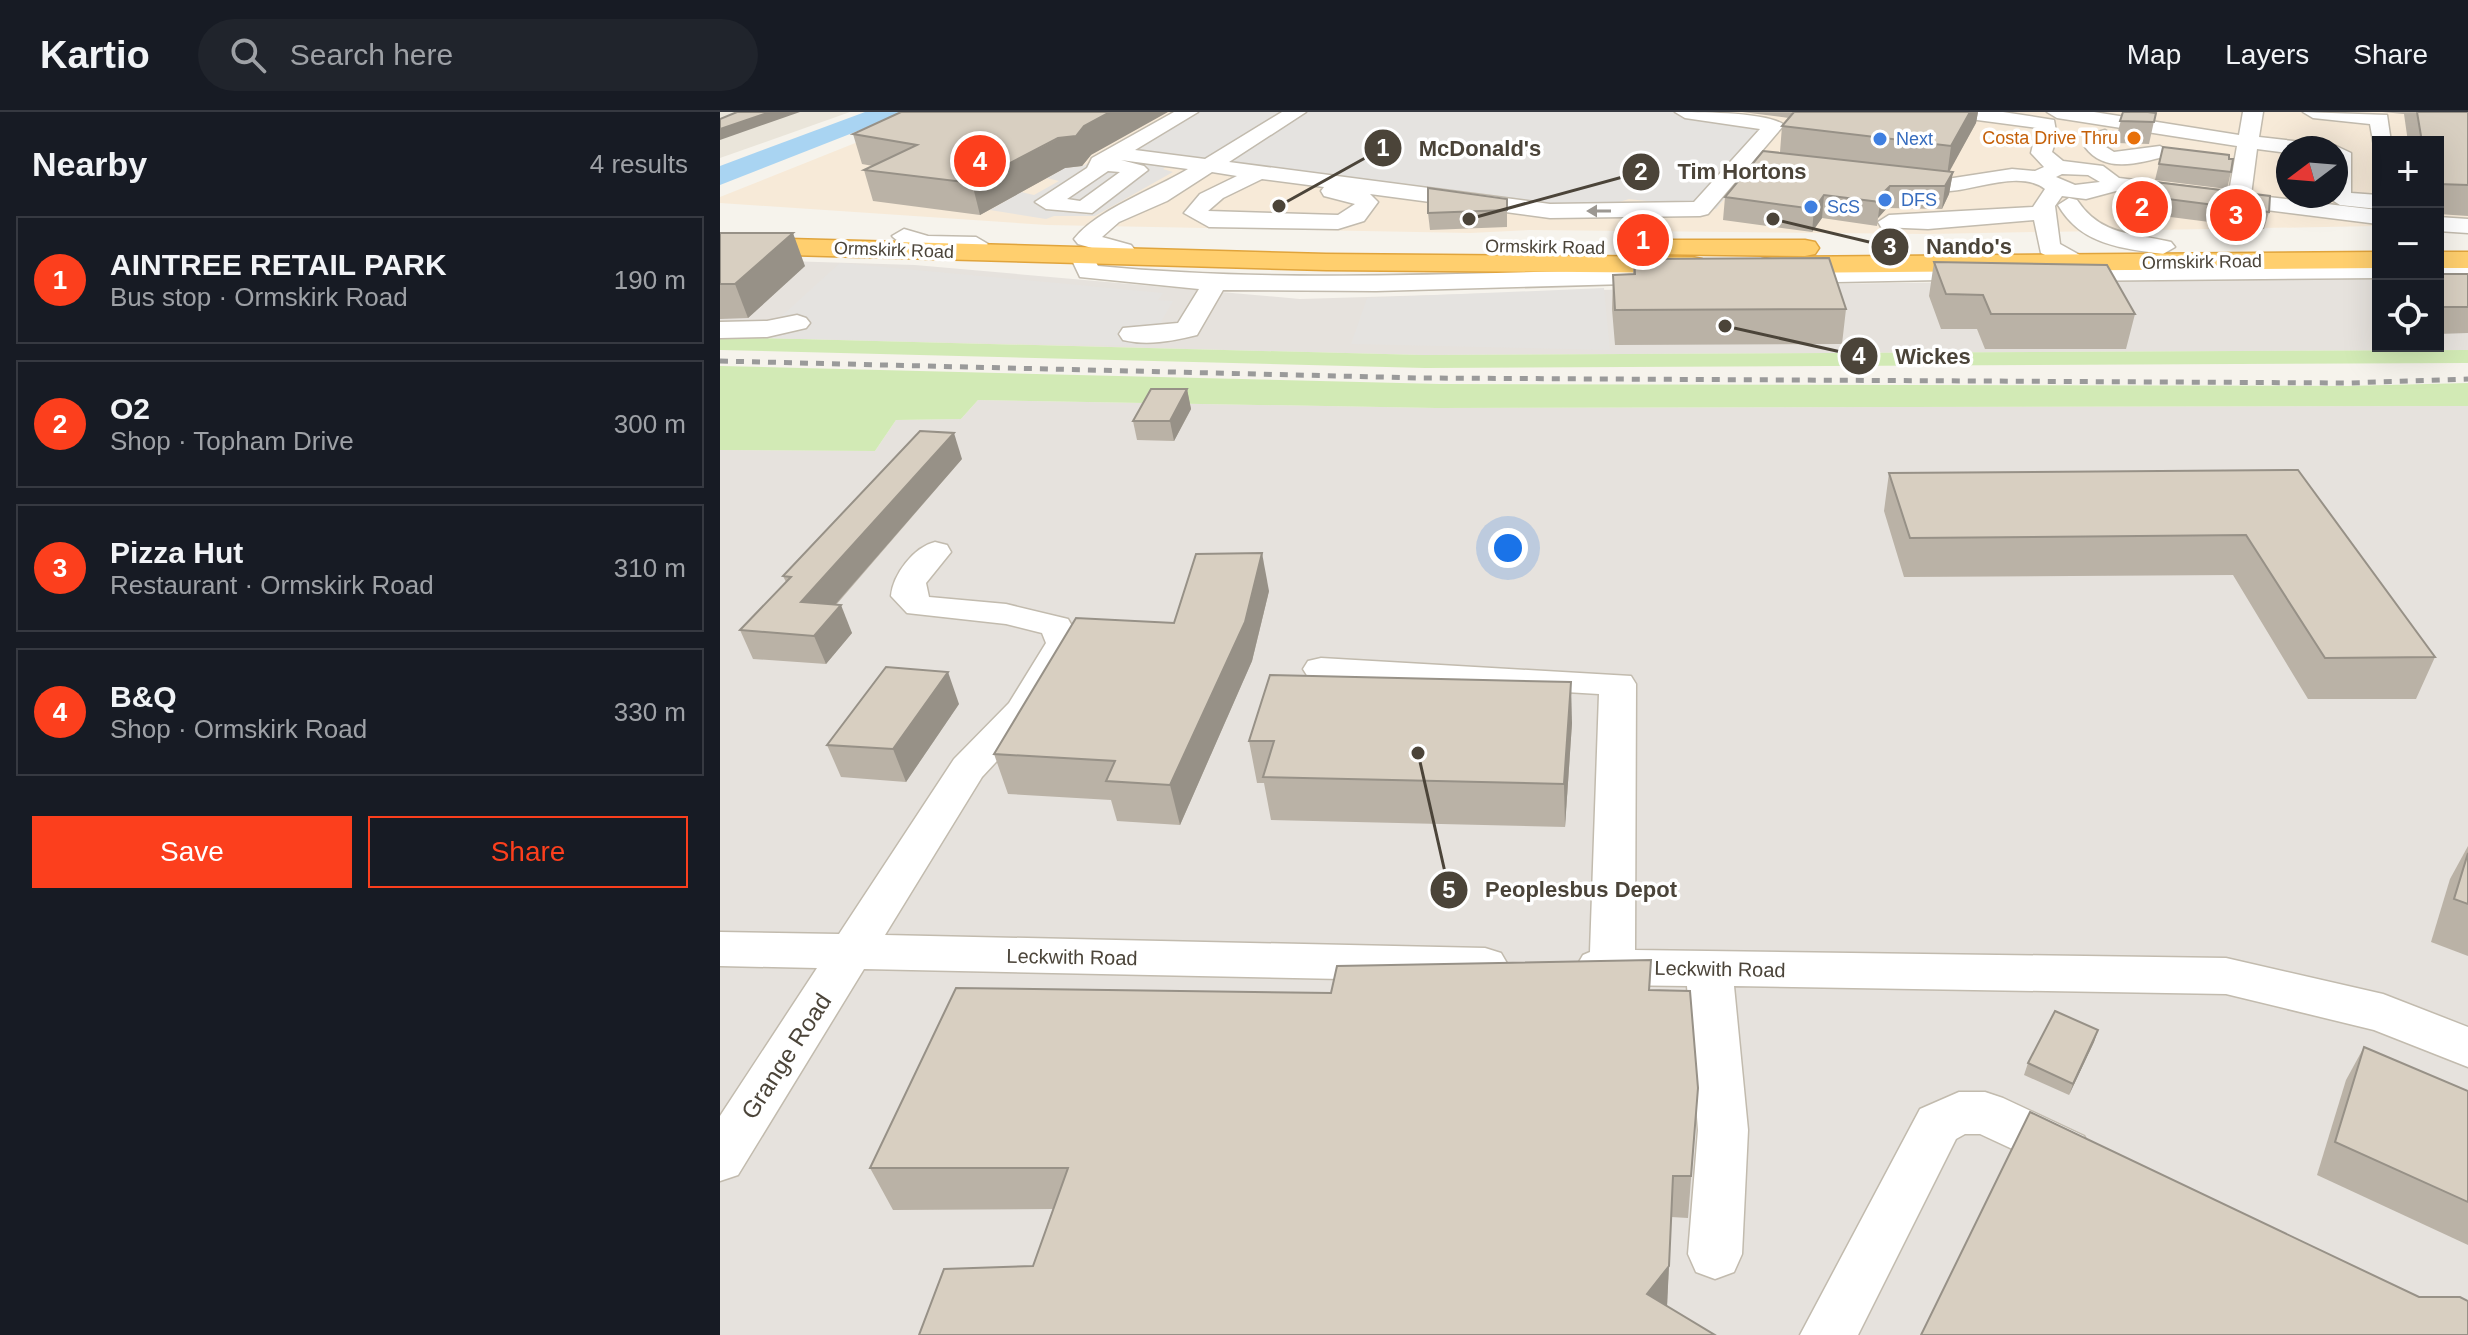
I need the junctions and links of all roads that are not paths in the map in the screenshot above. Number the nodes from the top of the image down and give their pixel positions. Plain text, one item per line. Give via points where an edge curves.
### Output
1 (1188, 112) edge
2 (1296, 112) edge
3 (1685, 112) edge
4 (1962, 112) edge
5 (2253, 112) edge
6 (2313, 112) edge
7 (2067, 116) edge
8 (2119, 120) edge
9 (2166, 120) edge
10 (2209, 134) junction
11 (2381, 136) edge
12 (2248, 142) junction
13 (2276, 145) edge
14 (2348, 153) edge
15 (2372, 156) edge
16 (2206, 159) edge
17 (1744, 161) junction
18 (1775, 164) edge
19 (1207, 166) junction
20 (1885, 177) edge
21 (2050, 177) junction
22 (1264, 179) junction
23 (2101, 188) junction
24 (1159, 196) junction
25 (2348, 199) edge
26 (2239, 200) junction
27 (2372, 201) edge
28 (2069, 205) junction
29 (2044, 213) junction
30 (2372, 216) edge
31 (1209, 220) junction
32 (1889, 222) dead end
33 (2444, 224) edge
34 (2468, 226) edge
35 (720, 232) edge
36 (720, 245) edge
37 (2444, 245) edge
38 (2468, 245) edge
39 (2372, 246) edge
40 (1084, 248) junction
41 (1116, 249) junction
42 (2068, 253) junction
43 (2372, 260) edge
44 (2444, 260) edge
45 (2468, 260) edge
46 (1692, 265) junction
47 (2167, 270) junction
48 (2444, 270) edge
49 (2468, 270) edge
50 (2336, 271) junction
51 (2372, 271) edge
52 (1721, 276) edge
53 (1752, 276) edge
54 (1162, 277) junction
55 (1216, 280) junction
56 (1460, 284) junction
57 (1400, 285) junction
58 (2354, 290) dead end
59 (1396, 311) dead end
60 (797, 323) dead end
61 (720, 330) edge
62 (1132, 334) dead end
63 (935, 552) dead end
64 (1321, 669) dead end
65 (720, 949) edge
66 (853, 953) junction
67 (1612, 968) junction
68 (1709, 969) junction
69 (2468, 1048) edge
70 (720, 1159) edge
71 (2112, 1174) edge
72 (1715, 1254) dead end
73 (1828, 1335) edge

1 - 19 street via 1106,157
2 - 19 street
3 - 17 street via 1772,124
4 - 7 street
5 - 12 street
6 - 11 street via 2380,119
7 - 8 street
7 - 21 street via 2047,137 2041,153
8 - 9 street
8 - 9 street via 2095,147 2121,159 2167,154
9 - 10 street
10 - 12 street
10 - 16 street
12 - 13 street
12 - 26 street
14 - 15 street
17 - 18 street
17 -> 22 street via 1696,210 1550,211
19 - 22 street
19 - 24 street
20 - 21 street via 1947,185 2012,175
21 - 23 street
21 - 29 street via 2054,191
22 - 31 street via 1215,192 1195,213
22 - 31 street via 1279,190 1336,206
22 - 31 street via 1349,192 1365,200 1366,207 1358,216 1338,222
23 - 26 street
23 - 28 street
24 - 40 street via 1111,217
24 - 41 street
25 - 27 street
26 - 30 street
28 - 42 street
28 - 47 street via 2090,230 2118,240
29 - 32 street via 1927,225
29 - 42 street
33 - 34 street
35 - 40 highway, Ormskirk Road via 904,236
36 - 40 highway, Ormskirk Road
37 - 38 highway
39 - 47 highway, Ormskirk Road
40 - 41 highway, Ormskirk Road
40 - 54 street via 1089,272
41 - 42 highway, Ormskirk Road
41 - 46 highway, Ormskirk Road via 1301,261
41 - 54 street via 1117,262
42 - 43 highway, Ormskirk Road
42 - 46 highway, Ormskirk Road
42 - 47 highway, Ormskirk Road
44 - 45 highway
46 - 56 street via 1507,272
47 - 50 street
47 - 53 street via 1833,283
48 - 49 street
50 - 51 street
50 - 58 street
52 - 56 street
54 - 55 street
55 - 57 street
55 - 62 street via 1188,329
56 - 57 street
57 - 59 street
60 - 61 street
63 - 66 street, Grange Road via 909,582 908,596 919,606 1006,614 1056,626 1064,643 1023,711 968,768
64 - 67 street via 1618,684
65 - 66 street, Leckwith Road
66 - 67 street, Leckwith Road
66 - 70 street, Grange Road
67 - 68 street, Leckwith Road
68 - 69 street, Leckwith Road via 2226,976 2383,1013
68 - 72 street via 1723,1130
71 - 73 street via 1985,1113 1959,1113 1938,1124

